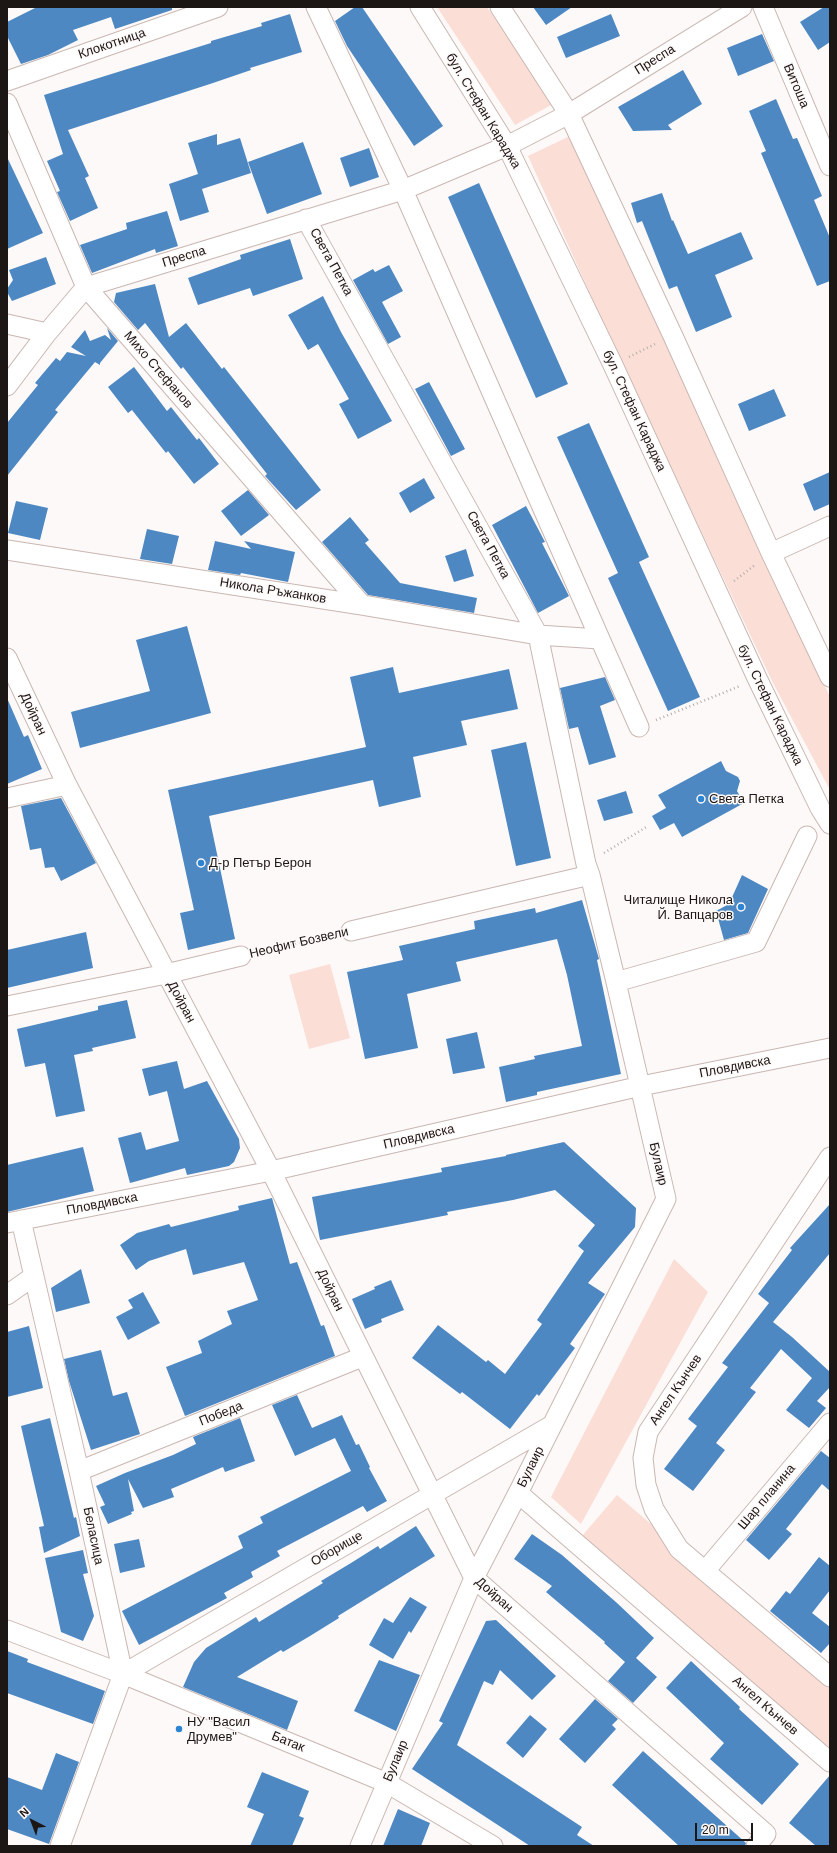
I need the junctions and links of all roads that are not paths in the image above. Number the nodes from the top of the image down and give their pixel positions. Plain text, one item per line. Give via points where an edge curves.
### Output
1 (218, 7) edge
2 (316, 7) edge
3 (420, 7) edge
4 (500, 7) edge
5 (742, 7) edge
6 (763, 7) edge
7 (7, 81) edge
8 (7, 103) edge
9 (569, 114) junction
10 (507, 146) junction
11 (830, 166) edge
12 (403, 190) junction
13 (306, 219) junction
14 (86, 287) junction
15 (7, 324) edge
16 (47, 333) junction
17 (7, 386) edge
18 (830, 526) edge
19 (7, 550) edge
20 (771, 553) junction
21 (362, 605) junction
22 (538, 635) junction
23 (600, 639) junction
24 (7, 658) edge
25 (830, 677) edge
26 (639, 727) road end
27 (67, 785) junction
28 (7, 798) edge
29 (830, 824) edge
30 (807, 836) dead end
31 (588, 870) junction
32 (351, 931) road end
33 (241, 956) road end
34 (166, 974) junction
35 (616, 982) junction
36 (7, 1006) edge
37 (830, 1048) edge
38 (641, 1086) junction
39 (830, 1157) edge
40 (271, 1171) junction
41 (14, 1221) edge
42 (34, 1276) junction
43 (7, 1295) edge
44 (362, 1357) junction
45 (830, 1424) edge
46 (552, 1425) junction
47 (79, 1471) junction
48 (518, 1493) junction
49 (431, 1495) junction
50 (705, 1571) junction
51 (474, 1578) junction
52 (7, 1630) edge
53 (827, 1669) edge
54 (123, 1674) junction
55 (830, 1762) edge
56 (387, 1783) junction
57 (761, 1840) edge
58 (60, 1846) edge
59 (360, 1846) edge
60 (493, 1846) edge

1 - 7 street, Клокотница
2 - 12 street
3 - 10 street, бул. Стефан Караджа
4 - 9 street
5 - 9 street, Преспа
6 - 11 street, Витоша
8 - 14 street, Михо Стефанов
9 - 10 street, Преспа
9 - 20 street
10 - 12 street, Преспа
10 - 29 street, бул. Стефан Караджа via 613,365 757,678
12 - 13 street, Преспа
12 - 23 street
13 - 14 street, Преспа
13 - 22 street, Света Петка
14 - 16 street
14 - 21 street, Михо Стефанов
15 - 16 street
16 - 17 street
18 - 20 street
19 - 21 street, Никола Ръжанков
20 - 25 street
21 - 22 street, Никола Ръжанков
22 - 23 street, Никола Ръжанков
22 - 31 street, Света Петка
23 - 26 street
24 - 27 street, Дойран
27 - 28 street
27 - 34 street, Дойран
30 - 35 street via 756,942
31 - 32 street, Неофит Бозвели
31 - 35 street, Света Петка
33 - 34 street, Неофит Бозвели
34 - 36 street, Неофит Бозвели
34 - 40 street, Дойран
35 - 38 street, Света Петка
37 - 38 street, Пловдивска
38 - 40 street, Пловдивска
38 - 46 street, Булаир via 666,1199
39 - 50 street, Ангел Кънчев via 648,1432 643,1458 646,1485 654,1509 679,1549
40 - 41 street, Пловдивска
40 - 44 street, Дойран
41 - 42 street, Беласица
42 - 43 street
42 - 47 street, Беласица
44 - 47 street, Победа
44 - 49 street, Дойран
45 - 50 street, Шар планина
46 - 48 street, Булаир
46 - 49 street, Оборище
47 - 54 street, Беласица
48 - 51 street, Булаир
48 - 55 street, Ангел Кънчев
49 - 51 street, Дойран
49 - 54 street, Оборище
50 - 53 street, Ангел Кънчев
51 - 56 street, Булаир
51 - 57 street, Дойран
52 - 54 street, Батак
54 - 56 street, Батак
54 - 58 street
56 - 59 street, Булаир
56 - 60 street, Батак

